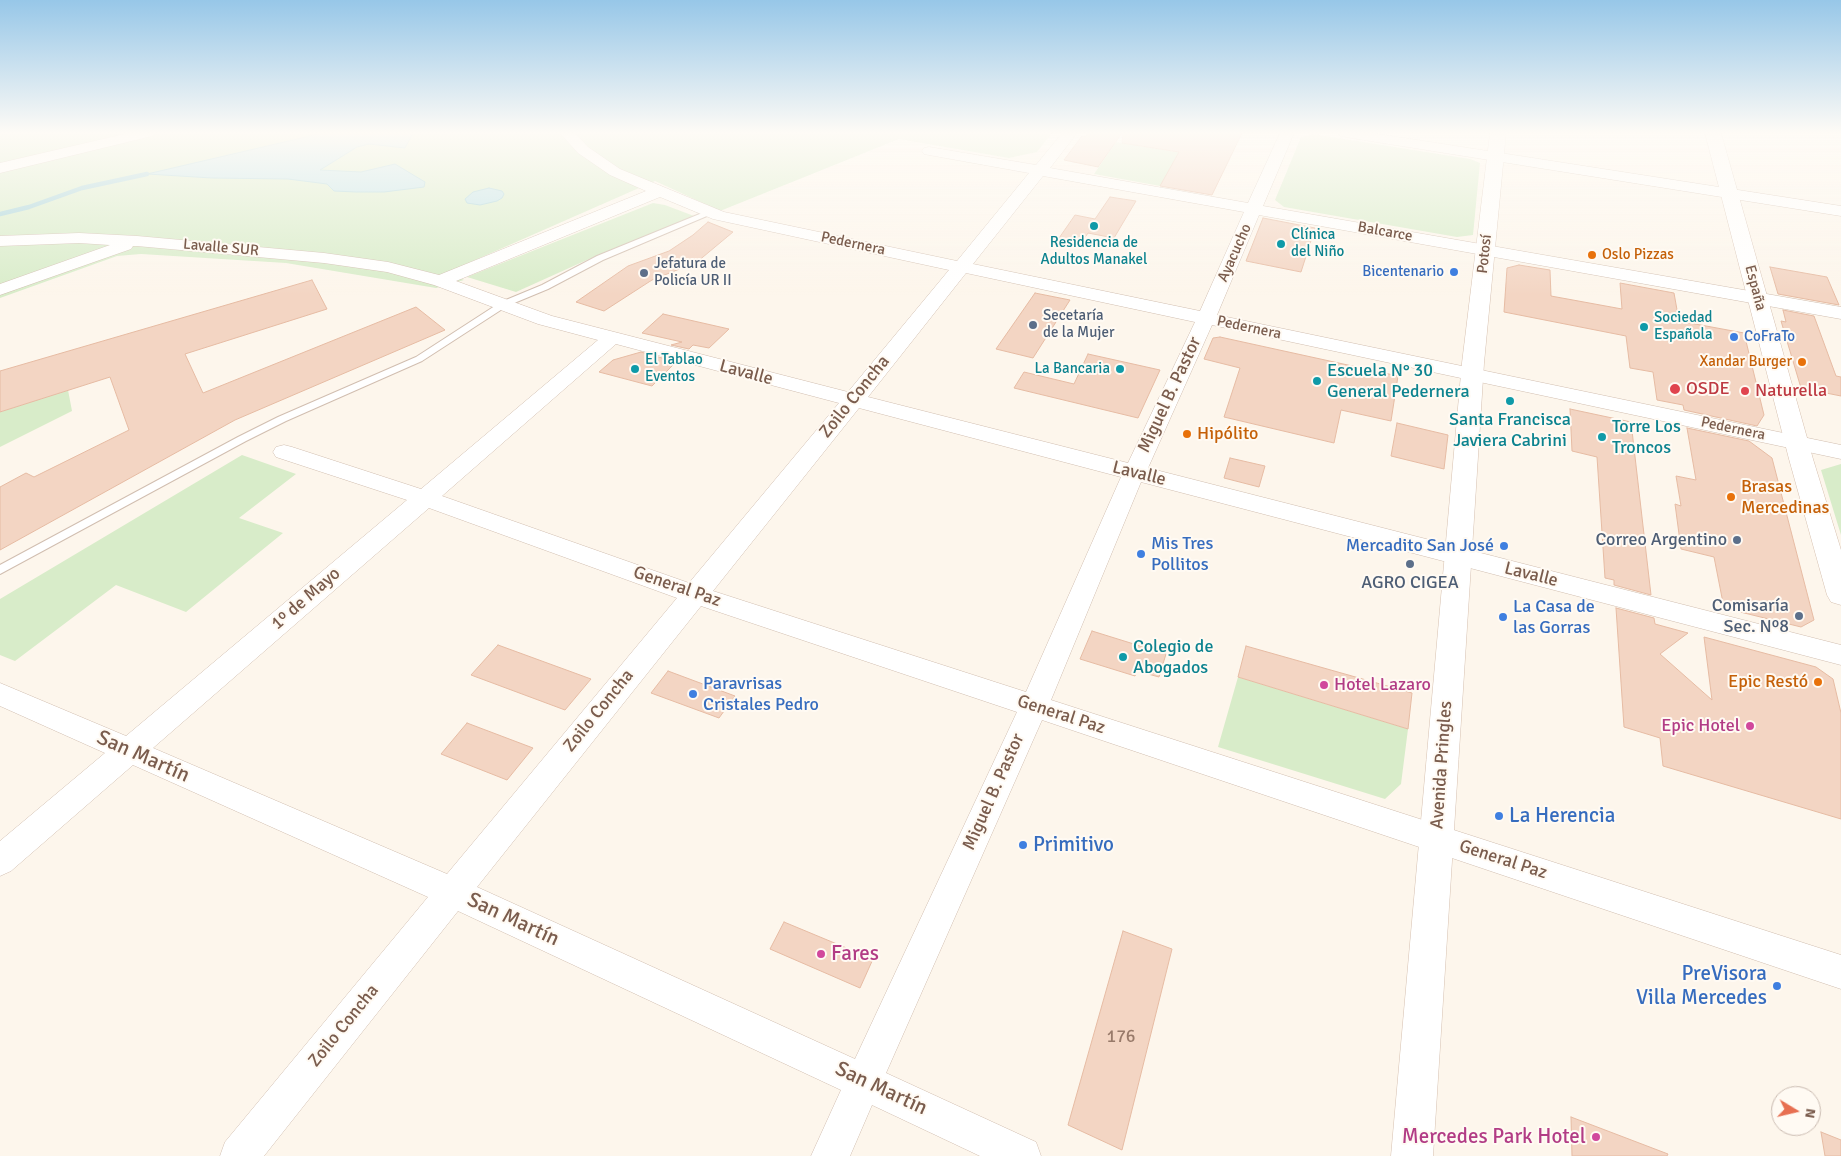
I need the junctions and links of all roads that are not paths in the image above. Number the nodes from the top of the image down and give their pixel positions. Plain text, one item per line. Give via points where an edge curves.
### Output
1 (649, 187) edge
2 (1026, 187) edge
3 (1132, 187) edge
4 (1264, 187) edge
5 (1492, 187) edge
6 (1686, 187) edge
7 (1728, 187) edge
8 (660, 192) junction
9 (1730, 194) junction
10 (1254, 209) junction
11 (1841, 211) edge
12 (710, 213) junction
13 (0, 241) edge
14 (137, 241) junction
15 (1485, 250) junction
16 (962, 267) junction
17 (440, 282) junction
18 (0, 290) edge
19 (1758, 298) junction
20 (504, 304) junction
21 (1841, 313) edge
22 (1206, 318) junction
23 (614, 337) junction
24 (1472, 374) junction
25 (851, 400) junction
26 (1797, 443) junction
27 (284, 452) dead end
28 (1841, 452) edge
29 (1134, 473) junction
30 (425, 498) junction
31 (1458, 557) junction
32 (0, 570) edge
33 (694, 594) junction
34 (1841, 595) edge
35 (1841, 655) edge
36 (0, 694) edge
37 (1034, 706) junction
38 (129, 751) junction
39 (1436, 838) junction
40 (0, 861) edge
41 (452, 892) junction
42 (1841, 972) edge
43 (863, 1081) junction
44 (239, 1156) edge
45 (830, 1156) edge
46 (1022, 1156) edge
47 (1412, 1156) edge

1 - 8 street, Pedernera
2 - 16 street, Zoilo Concha
3 - 10 street, Balcarce
4 - 10 street, Ayacucho
5 - 15 main road, Potosí
6 - 9 street
7 - 9 main road, España
8 - 12 street, Pedernera
8 - 17 street
9 - 11 street
9 - 19 main road, España
10 - 15 street, Balcarce
10 - 22 street, Ayacucho
12 - 16 street, Pedernera
12 - 20 lane via 600,258 537,291
13 - 14 street, Lavalle SUR via 69,238
14 - 17 street, Lavalle SUR via 355,261
14 - 18 street
15 - 19 street, Balcarce
15 - 24 main road, Potosí
16 - 22 street, Pedernera
16 - 25 street, Zoilo Concha
17 - 20 street, Lavalle
19 - 21 street, Balcarce
19 - 26 main road, España
20 - 23 street, Lavalle via 545,320
20 - 32 lane via 419,359 242,439
22 - 24 street, Pedernera
22 - 29 street, Miguel B. Pastor
23 - 25 street, Lavalle
23 - 30 street, 1º de Mayo
24 - 26 street, Pedernera
24 - 31 main road, Avenida Pringles
25 - 29 street, Lavalle
25 - 33 street, Zoilo Concha
26 - 28 street, Pedernera
26 - 34 main road, España
27 - 30 street, General Paz
29 - 31 street, Lavalle
29 - 37 street, Miguel B. Pastor
30 - 33 street, General Paz
30 - 38 street, 1º de Mayo
31 - 35 street, Lavalle
31 - 39 main road, Avenida Pringles
33 - 37 street, General Paz
33 - 41 street, Zoilo Concha
36 - 38 street, San Martín
37 - 39 street, General Paz
37 - 43 street, Miguel B. Pastor
38 - 40 street, 1º de Mayo
38 - 41 street, San Martín
39 - 42 street, General Paz
39 - 47 main road, Avenida Pringles
41 - 43 street, San Martín
41 - 44 street, Zoilo Concha
43 - 45 street, Miguel B. Pastor
43 - 46 street, San Martín

